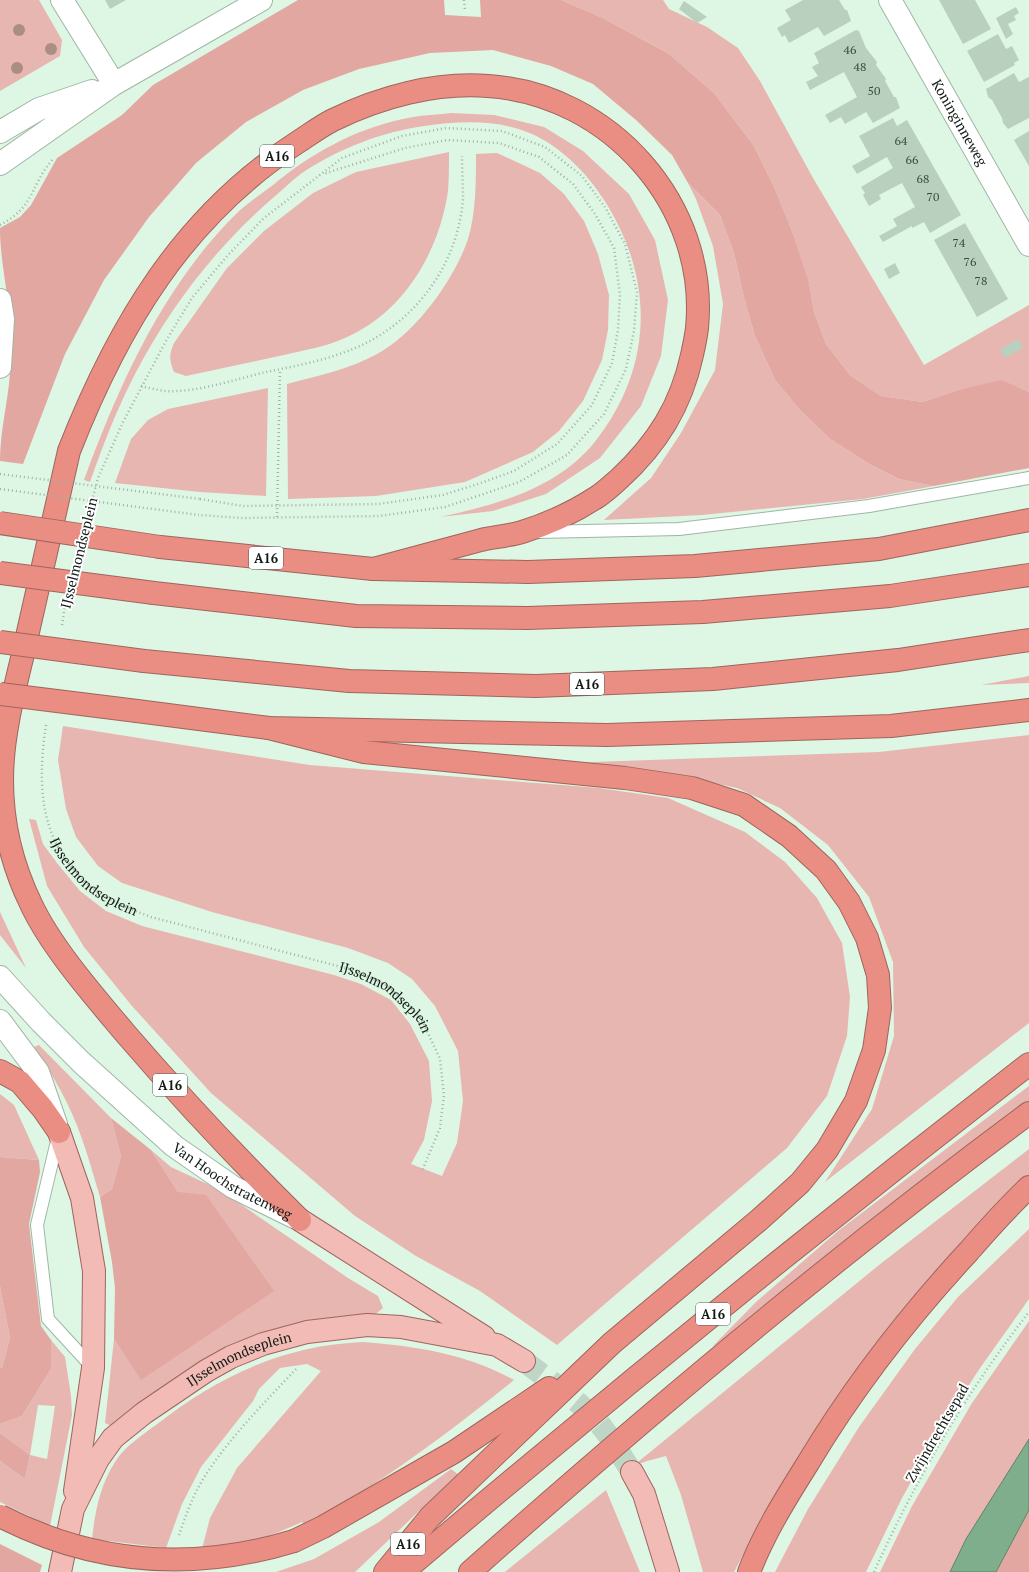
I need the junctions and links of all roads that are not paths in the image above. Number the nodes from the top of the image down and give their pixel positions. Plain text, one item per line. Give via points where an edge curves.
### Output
1 (62, 0) edge
2 (260, 0) edge
3 (890, 0) edge
4 (114, 84) junction
5 (0, 132) edge
6 (0, 164) edge
7 (1029, 245) edge
8 (0, 300) edge
9 (0, 367) edge
10 (1029, 478) edge
11 (1029, 520) edge
12 (0, 523) edge
13 (519, 533) junction
14 (373, 569) junction
15 (0, 572) edge
16 (1029, 575) edge
17 (1029, 640) edge
18 (0, 642) edge
19 (0, 694) edge
20 (1029, 710) edge
21 (268, 728) junction
22 (0, 977) edge
23 (0, 1021) edge
24 (1029, 1064) edge
25 (0, 1071) edge
26 (1029, 1113) edge
27 (59, 1132) junction
28 (1029, 1187) edge
29 (300, 1220) junction
30 (612, 1343) junction
31 (497, 1345) junction
32 (524, 1361) tunnel mouth
33 (94, 1368) junction
34 (632, 1472) tunnel mouth
35 (73, 1509) junction
36 (0, 1516) edge
37 (60, 1572) edge
38 (385, 1572) edge
39 (403, 1572) edge
40 (470, 1572) edge
41 (668, 1572) edge
42 (749, 1572) edge

1 - 4 street
2 - 4 street
3 - 7 street, Koninginneweg
4 - 5 street via 39,109
4 - 6 street
8 - 9 street via 3,319
10 - 13 lane via 869,506 678,529
11 - 14 highway, A16 via 879,549 695,566 528,572
12 - 14 highway, A16, bridge via 160,547
13 - 14 highway, A16 via 487,538
13 - 29 highway, A16 via 563,516 600,496 641,458 668,421 688,375 697,328 697,282 686,236 664,190 638,156 600,125 566,105 529,92 488,86 444,86 390,97 332,120 274,158 229,196 185,241 152,285 125,332 86,409 70,451 7,725 2,780 5,822 12,860 32,906 52,940 95,998 177,1094
15 - 16 highway, bridge via 356,616 528,618 718,611 890,596
17 - 18 highway, A16, bridge via 898,660 713,679 536,686 349,681 144,661
19 - 21 highway, A16, bridge
20 - 21 highway, A16 via 891,726 607,735
21 - 30 highway, A16 via 364,752 624,778 692,788 744,805 788,836 826,870 849,902 866,938 878,975 880,1008 874,1050 856,1101 827,1150 800,1183 760,1220
22 - 29 street, Van Hoochstratenweg via 81,1062 174,1146 233,1187
23 - 27 street via 38,1072
24 - 39 highway, A16 via 902,1162 643,1370
25 - 27 highway via 20,1082
26 - 40 highway, A16 via 952,1170 666,1401
27 - 33 main road via 82,1198 94,1271
27 - 33 lane via 37,1224 48,1319
28 - 42 highway via 943,1279 877,1359 830,1426 784,1502
29 - 31 main road, Van Hoochstratenweg
30 - 36 highway, A16, bridge via 454,1452 323,1527 274,1548 198,1562 147,1561 94,1552 23,1528
30 - 38 highway, A16 via 430,1516
31 - 32 main road, IJsselmondseplein
31 - 35 main road, IJsselmondseplein via 401,1327 367,1326 307,1332 263,1344 206,1371 144,1413 113,1438 98,1459
33 - 35 main road
34 - 41 main road via 644,1494
35 - 37 main road, IJsselmondseplein

